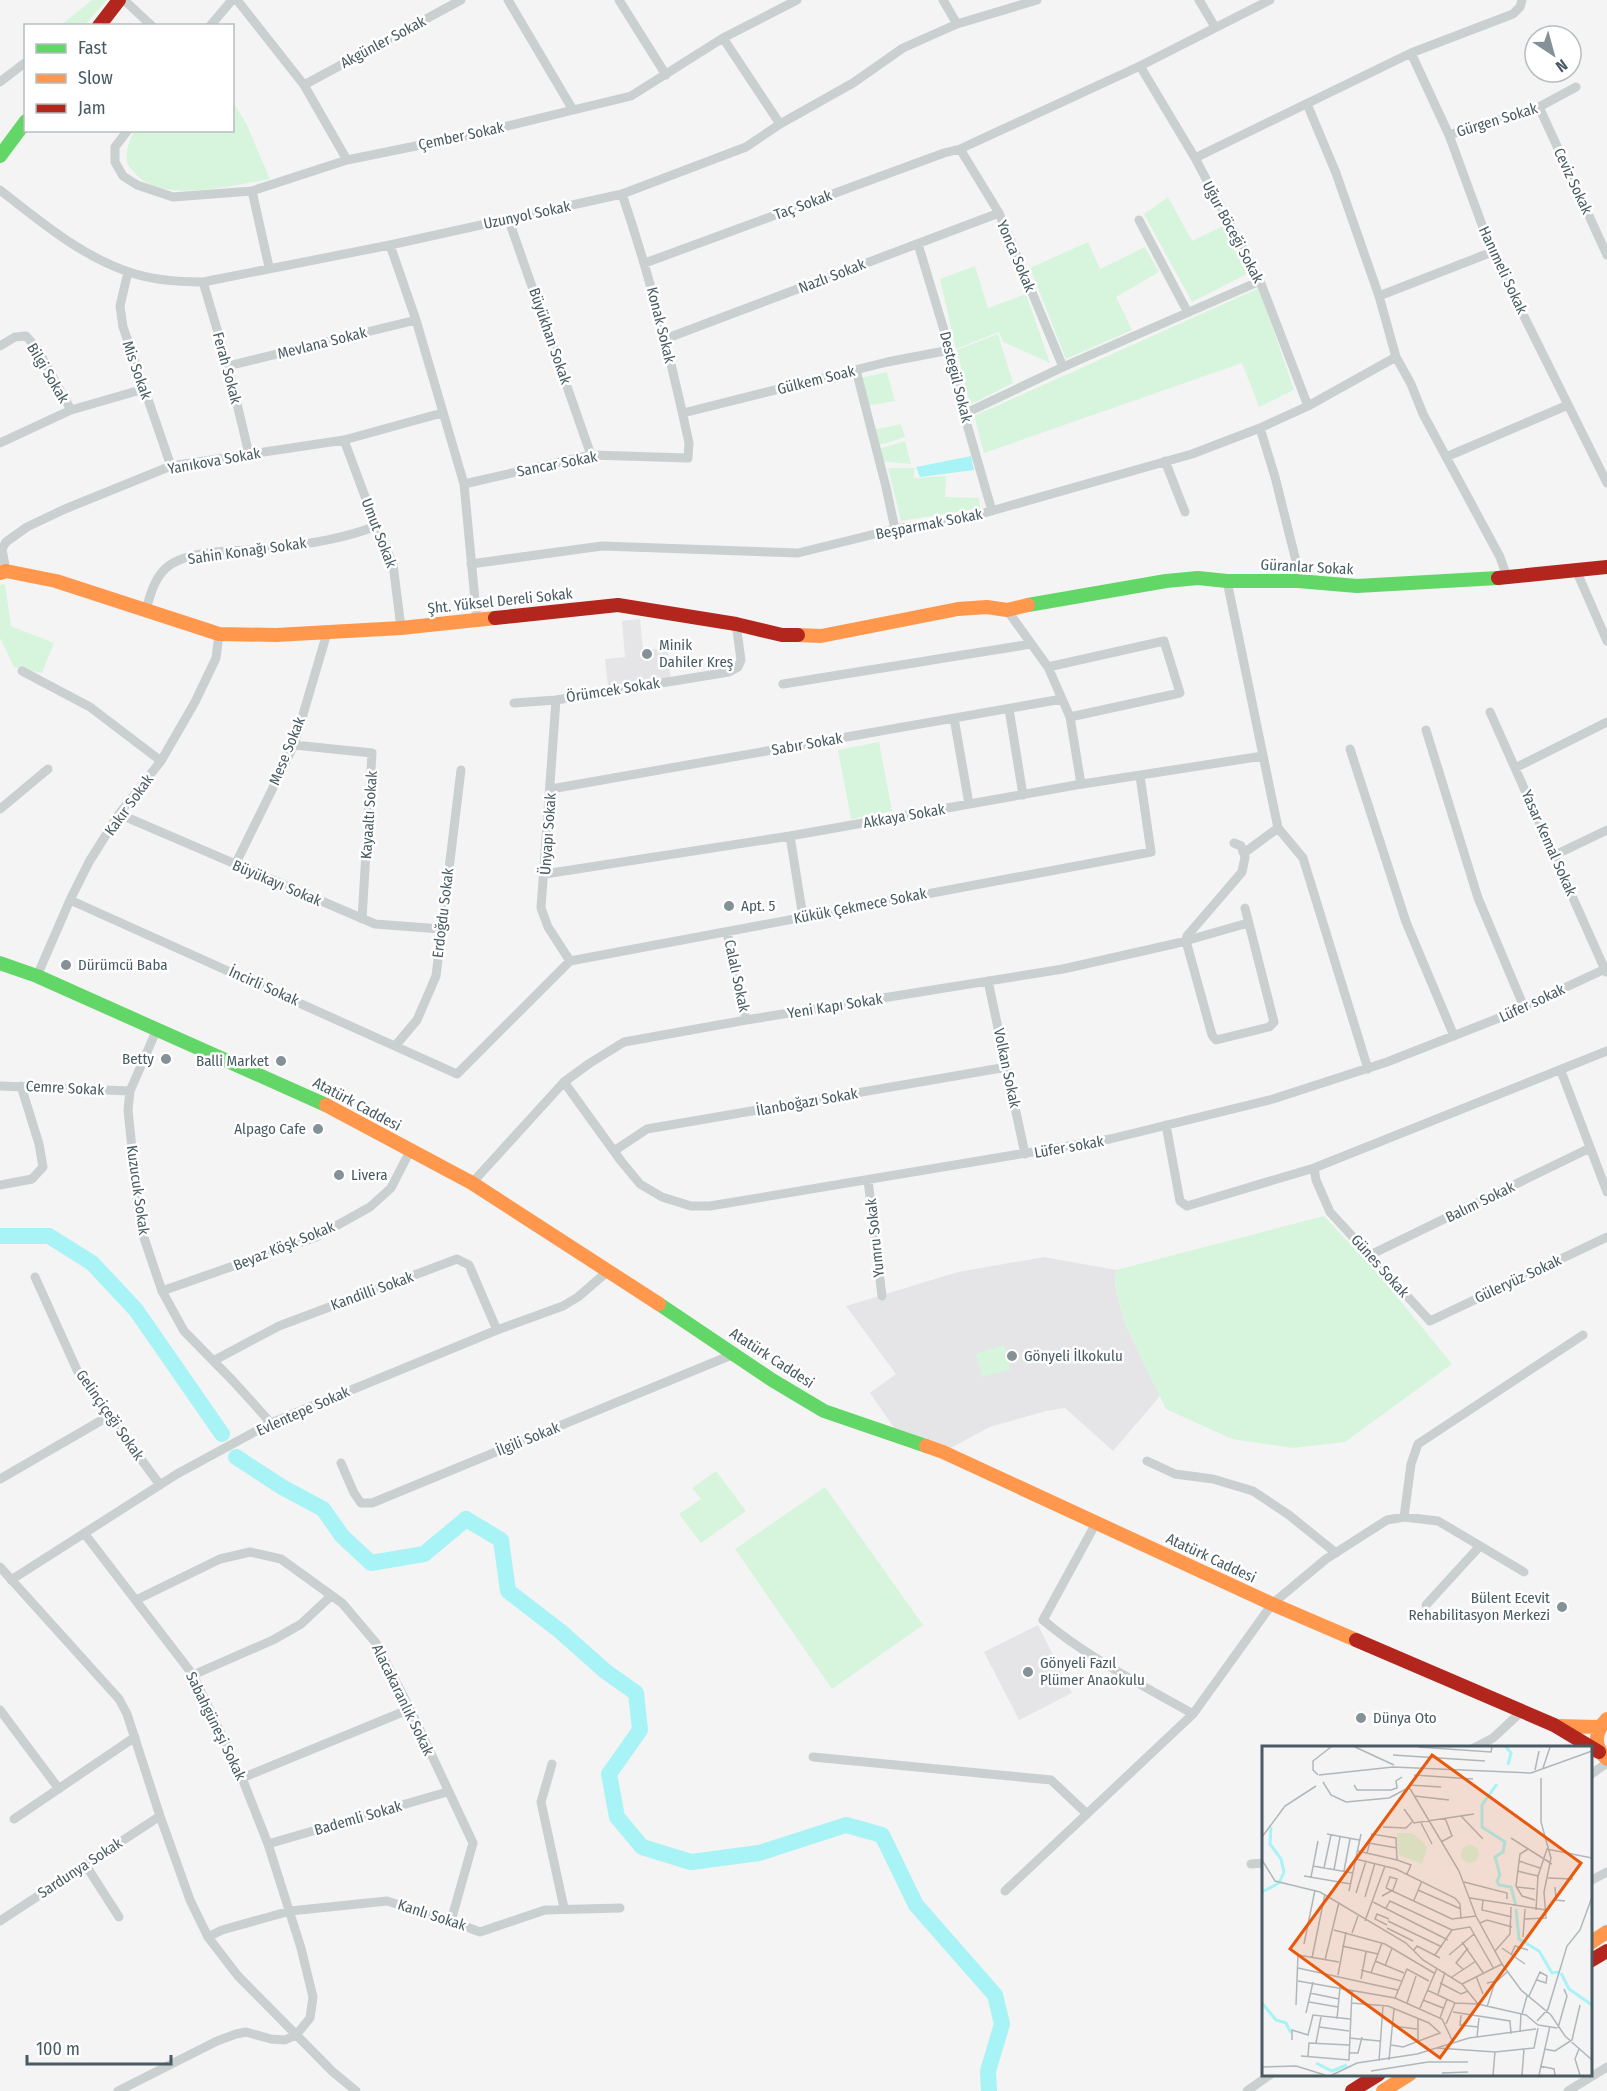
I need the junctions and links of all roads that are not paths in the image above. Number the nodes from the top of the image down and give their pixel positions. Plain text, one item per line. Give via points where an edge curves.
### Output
1 (119, 0) edge
2 (124, 0) edge
3 (232, 0) edge
4 (237, 0) edge
5 (461, 0) edge
6 (508, 0) edge
7 (619, 0) edge
8 (797, 0) edge
9 (943, 0) edge
10 (1037, 0) edge
11 (1199, 0) edge
12 (1270, 0) edge
13 (1522, 0) edge
14 (101, 24) edge
15 (150, 24) edge
16 (212, 24) edge
17 (957, 24) junction
18 (1215, 27) junction
19 (723, 38) junction
20 (1411, 53) junction
21 (24, 64) edge
22 (1140, 66) junction
23 (666, 75) junction
24 (0, 82) edge
25 (304, 85) junction
26 (1576, 87) dead end
27 (1307, 104) junction
28 (1539, 107) junction
29 (573, 110) junction
30 (24, 124) edge
31 (780, 124) junction
32 (126, 132) edge
33 (1449, 135) junction
34 (960, 149) junction
35 (0, 156) edge
36 (1195, 158) junction
37 (347, 160) junction
38 (0, 190) edge
39 (252, 191) junction
40 (622, 195) junction
41 (999, 213) junction
42 (508, 218) junction
43 (1139, 220) dead end
44 (918, 244) junction
45 (390, 245) junction
46 (1492, 252) junction
47 (1607, 255) edge
48 (645, 263) junction
49 (269, 267) junction
50 (128, 272) junction
51 (1260, 281) junction
52 (202, 282) junction
53 (1380, 296) junction
54 (1187, 312) junction
55 (416, 321) junction
56 (666, 339) junction
57 (0, 346) edge
58 (950, 350) junction
59 (1396, 357) junction
60 (228, 366) junction
61 (1062, 368) junction
62 (856, 370) junction
63 (144, 389) junction
64 (1568, 405) junction
65 (1308, 406) junction
66 (70, 410) junction
67 (442, 413) junction
68 (683, 413) junction
69 (964, 414) junction
70 (1260, 428) junction
71 (344, 440) junction
72 (0, 442) edge
73 (249, 454) junction
74 (591, 455) junction
75 (1446, 457) junction
76 (688, 458) joint
77 (1165, 461) junction
78 (171, 466) junction
79 (1607, 483) edge
80 (464, 484) junction
81 (992, 511) junction
82 (1185, 512) dead end
83 (375, 526) junction
84 (895, 529) junction
85 (471, 564) junction
86 (1607, 567) edge
87 (1576, 570) junction
88 (3, 572) edge
89 (1506, 577) junction
90 (1227, 581) junction
91 (1298, 581) junction
92 (146, 610) junction
93 (1007, 610) junction
94 (477, 621) junction
95 (736, 624) junction
96 (401, 628) junction
97 (327, 633) junction
98 (219, 634) junction
99 (1607, 641) edge
100 (1031, 644) junction
101 (1048, 667) junction
102 (22, 671) dead end
103 (783, 684) dead end
104 (1062, 699) junction
105 (556, 700) junction
106 (514, 703) dead end
107 (1009, 708) junction
108 (1490, 712) dead end
109 (1070, 717) junction
110 (954, 718) junction
111 (1607, 722) edge
112 (1426, 730) dead end
113 (294, 745) junction
114 (1350, 749) dead end
115 (1263, 756) junction
116 (161, 761) junction
117 (1515, 768) junction
118 (48, 769) dead end
119 (461, 770) dead end
120 (1140, 776) junction
121 (1081, 784) junction
122 (551, 789) junction
123 (1023, 795) junction
124 (969, 804) junction
125 (0, 809) edge
126 (119, 814) junction
127 (1278, 828) junction
128 (1607, 830) edge
129 (790, 836) junction
130 (1234, 843) dead end
131 (1244, 854) junction
132 (1555, 855) junction
133 (235, 865) junction
134 (545, 874) junction
135 (70, 900) junction
136 (1245, 908) dead end
137 (803, 917) junction
138 (362, 919) junction
139 (1248, 923) junction
140 (441, 929) junction
141 (727, 932) junction
142 (1186, 941) junction
143 (570, 961) junction
144 (0, 963) edge
145 (1606, 971) edge
146 (37, 976) junction
147 (988, 981) junction
148 (1524, 1007) junction
149 (746, 1020) junction
150 (158, 1029) junction
151 (1454, 1036) junction
152 (396, 1045) junction
153 (1607, 1051) edge
154 (1006, 1067) junction
155 (1368, 1069) junction
156 (1560, 1071) junction
157 (564, 1082) junction
158 (0, 1086) edge
159 (21, 1086) junction
160 (130, 1091) junction
161 (1166, 1125) junction
162 (1590, 1148) junction
163 (410, 1151) junction
164 (614, 1151) junction
165 (1025, 1155) junction
166 (1314, 1168) junction
167 (868, 1180) junction
168 (472, 1183) junction
169 (0, 1185) edge
170 (1607, 1192) edge
171 (1607, 1237) edge
172 (1370, 1255) junction
173 (608, 1271) junction
174 (35, 1277) dead end
175 (162, 1291) junction
176 (882, 1296) dead end
177 (1430, 1321) joint
178 (497, 1330) junction
179 (1583, 1335) dead end
180 (734, 1354) junction
181 (213, 1361) junction
182 (109, 1416) junction
183 (271, 1423) junction
184 (1147, 1461) dead end
185 (341, 1463) dead end
186 (0, 1479) edge
187 (160, 1485) junction
188 (1404, 1517) junction
189 (1096, 1523) junction
190 (84, 1533) junction
191 (1479, 1547) junction
192 (1336, 1553) junction
193 (0, 1567) edge
194 (1524, 1572) dead end
195 (11, 1580) junction
196 (331, 1596) junction
197 (136, 1600) junction
198 (1272, 1604) junction
199 (1426, 1605) dead end
200 (193, 1675) junction
201 (410, 1708) junction
202 (0, 1710) edge
203 (1521, 1713) junction
204 (1193, 1714) junction
205 (1603, 1723) edge
206 (1554, 1725) junction
207 (135, 1737) junction
208 (1478, 1746) edge
209 (1586, 1746) edge
210 (813, 1756) dead end
211 (1604, 1758) edge
212 (552, 1764) dead end
213 (1592, 1773) edge
214 (242, 1778) junction
215 (59, 1789) junction
216 (447, 1792) junction
217 (1086, 1813) junction
218 (160, 1816) junction
219 (14, 1819) dead end
220 (268, 1844) junction
221 (1262, 1863) edge
222 (85, 1864) junction
223 (1251, 1864) dead end
224 (1607, 1872) edge
225 (1594, 1880) edge
226 (1005, 1892) dead end
227 (564, 1908) junction
228 (620, 1908) dead end
229 (290, 1911) junction
230 (119, 1917) dead end
231 (451, 1920) junction
232 (0, 1921) edge
233 (1607, 1932) edge
234 (208, 1937) junction
235 (1592, 1941) edge
236 (1607, 1951) edge
237 (1592, 1960) edge
238 (296, 2036) junction
239 (1607, 2067) edge
240 (1269, 2076) edge
241 (1376, 2076) edge
242 (1407, 2076) edge
243 (118, 2091) edge
244 (357, 2091) edge
245 (1247, 2091) edge
246 (1352, 2091) edge
247 (1383, 2091) edge
248 (1568, 2091) edge

1 - 14 main road
2 - 15 street
3 - 16 street
4 - 25 street
5 - 25 street, Akgünler Sokak
6 - 29 street
7 - 23 street
8 - 19 street, Çember Sokak
9 - 17 street
10 - 17 street, Uzunyol Sokak
11 - 18 street
12 - 18 street, Taç Sokak
13 - 20 street via 1513,14
17 - 31 street, Uzunyol Sokak via 903,48 853,83
18 - 22 street, Taç Sokak
19 - 23 street, Çember Sokak
19 - 31 street
20 - 27 street
20 - 33 street, Hanımeli Sokak
21 - 24 street
22 - 34 street, Taç Sokak
22 - 36 street, Uğur Böceği Sokak
23 - 29 street, Çember Sokak via 631,96
25 - 37 street
26 - 28 street, Gürgen Sokak
27 - 36 street
27 - 53 street
28 - 33 street, Gürgen Sokak
28 - 47 street, Ceviz Sokak
29 - 37 street, Çember Sokak
30 - 35 main road
31 - 40 street, Uzunyol Sokak via 746,147
32 - 39 street, Çember Sokak via 115,147 115,162 123,176 137,185 173,196
33 - 46 street, Hanımeli Sokak
34 - 41 street, Yonca Sokak
34 - 48 street, Taç Sokak
36 - 51 street, Uğur Böceği Sokak
37 - 39 street, Çember Sokak
38 - 50 street, Uzunyol Sokak via 84,251
39 - 49 street
40 - 42 street, Uzunyol Sokak
40 - 48 street, Konak Sokak
41 - 44 street, Nazlı Sokak
41 - 61 street, Yonca Sokak
42 - 45 street, Uzunyol Sokak
42 - 74 street, Büyükhan Sokak
43 - 54 street
44 - 56 street, Nazlı Sokak
44 - 58 street, Destegül Sokak
45 - 49 street, Uzunyol Sokak
45 - 55 street
46 - 53 street
46 - 64 street, Hanımeli Sokak
48 - 56 street, Konak Sokak
49 - 52 street, Uzunyol Sokak
50 - 52 street, Uzunyol Sokak
50 - 63 street, Mis Sokak via 120,306
51 - 54 street
51 - 65 street, Uğur Böceği Sokak
52 - 60 street, Ferah Sokak
53 - 59 street
54 - 61 street
55 - 60 street, Mevlana Sokak
55 - 67 street
56 - 68 street, Konak Sokak
57 - 66 street, Bilgi Sokak via 15,337 26,336
58 - 62 street, Gülkem Soak
58 - 69 street, Destegül Sokak
59 - 65 street, Beşparmak Sokak
59 - 75 street
60 - 73 street, Ferah Sokak
61 - 69 street
62 - 68 street, Gülkem Soak
62 - 84 street
63 - 66 street
63 - 78 street, Mis Sokak
64 - 75 street
64 - 79 street, Hanımeli Sokak
65 - 70 street, Beşparmak Sokak
66 - 72 street
67 - 71 street, Yanıkova Sokak
67 - 80 street
68 - 76 street, Konak Sokak
69 - 81 street, Destegül Sokak
70 - 77 street, Beşparmak Sokak
70 - 91 street
71 - 73 street, Yanıkova Sokak
71 - 83 street, Umut Sokak
73 - 78 street, Yanıkova Sokak
74 - 76 street, Sancar Sokak
74 - 80 street, Sancar Sokak
75 - 89 street via 1500,557
77 - 81 street, Beşparmak Sokak
77 - 82 street
78 - 88 street, Yanıkova Sokak via 27,527 2,549
80 - 85 street
81 - 84 street, Beşparmak Sokak
83 - 92 street, Sahin Konağı Sokak via 351,536 179,560 165,569 154,584
83 - 96 street, Umut Sokak via 393,564
84 - 85 street, Beşparmak Sokak via 798,553 602,546
85 - 94 street
86 - 87 main road, Güranlar Sokak
87 - 89 main road, Güranlar Sokak
87 - 99 street
88 - 92 main road, Şht. Yüksel Dereli Sokak via 56,581
89 - 91 main road, Güranlar Sokak via 1357,586
90 - 91 main road, Güranlar Sokak
90 - 93 main road, Güranlar Sokak via 1166,581
90 - 115 street
92 - 98 main road, Şht. Yüksel Dereli Sokak
93 - 95 main road, Şht. Yüksel Dereli Sokak via 958,609 821,636 782,635
93 - 100 street
94 - 95 main road, Şht. Yüksel Dereli Sokak via 618,605
94 - 96 main road, Şht. Yüksel Dereli Sokak
95 - 105 street, Örümcek Sokak via 741,660 729,672
96 - 97 main road, Şht. Yüksel Dereli Sokak
97 - 98 main road, Şht. Yüksel Dereli Sokak
97 - 113 street, Mese Sokak
98 - 116 street, Kakır Sokak via 216,658
100 - 101 street
100 - 103 street
101 - 104 street
101 - 109 street via 1164,641 1180,693
102 - 116 street via 90,707
104 - 107 street, Sabır Sokak
104 - 109 street
105 - 106 street, Örümcek Sokak
105 - 122 street, Ünyapı Sokak
107 - 110 street, Sabır Sokak
107 - 123 street
108 - 117 street, Yasar Kemal Sokak
109 - 121 street
110 - 122 street, Sabır Sokak
110 - 124 street
111 - 117 street
112 - 148 street via 1478,898
113 - 133 street, Mese Sokak
113 - 138 street, Kayaaltı Sokak via 372,753
114 - 151 street via 1406,922
115 - 120 street, Akkaya Sokak
115 - 127 street
116 - 126 street, Kakır Sokak
117 - 132 street, Yasar Kemal Sokak
118 - 125 street
119 - 140 street, Erdoğdu Sokak
120 - 121 street, Akkaya Sokak
120 - 137 street, Kükük Çekmece Sokak via 1151,852
121 - 123 street, Akkaya Sokak
122 - 134 street, Ünyapı Sokak
123 - 124 street, Akkaya Sokak
124 - 129 street, Akkaya Sokak
126 - 133 street, Büyükayı Sokak
126 - 135 street, Kakır Sokak
127 - 131 street
127 - 155 street via 1302,858
128 - 132 street
129 - 134 street, Akkaya Sokak
129 - 137 street
130 - 131 street via 1241,846
131 - 142 street via 1242,872
132 - 145 street, Yasar Kemal Sokak
133 - 138 street, Büyükayı Sokak
134 - 143 street, Ünyapı Sokak via 541,908
135 - 146 street, Kakır Sokak
135 - 152 street, İncirli Sokak
136 - 139 street
137 - 141 street, Kükük Çekmece Sokak
138 - 140 street, Büyükayı Sokak via 375,924
139 - 142 street, Yeni Kapı Sokak
139 - 142 street via 1274,1022 1269,1027 1216,1040
140 - 152 street, Erdoğdu Sokak via 436,976 417,1020
141 - 143 street, Kükük Çekmece Sokak
141 - 149 street, Calalı Sokak
142 - 147 street, Yeni Kapı Sokak via 1063,969
143 - 152 street, İncirli Sokak via 457,1074
144 - 146 main road, Atatürk Caddesi
145 - 148 street, Lüfer sokak
146 - 150 main road, Atatürk Caddesi
147 - 149 street, Yeni Kapı Sokak
147 - 154 street, Volkan Sokak
148 - 151 street, Lüfer sokak
149 - 157 street, Yeni Kapı Sokak via 624,1042
150 - 160 street, Kuzucuk Sokak
150 - 163 main road, Atatürk Caddesi via 315,1099
151 - 155 street, Lüfer sokak
153 - 156 street
154 - 164 street, İlanboğazı Sokak via 647,1129
154 - 165 street, Volkan Sokak
155 - 161 street, Lüfer sokak via 1273,1099
156 - 162 street
156 - 166 street
157 - 164 street, Lüfer sokak
157 - 168 street, Yeni Kapı Sokak
158 - 159 street, Cemre Sokak
159 - 160 street, Cemre Sokak
159 - 169 street via 43,1167 32,1179
160 - 175 street, Kuzucuk Sokak via 128,1110 140,1226
161 - 165 street, Lüfer sokak
161 - 166 street via 1180,1201 1187,1206
162 - 170 street
162 - 172 street, Balım Sokak
163 - 168 main road, Atatürk Caddesi
163 - 175 street, Beyaz Köşk Sokak via 391,1188 370,1207 316,1237
164 - 167 street, Lüfer sokak via 640,1184 662,1197 690,1206
165 - 167 street, Lüfer sokak
166 - 172 street, Günes Sokak via 1330,1212
167 - 176 street, Yumru Sokak
168 - 173 main road, Atatürk Caddesi
171 - 177 street, Güleryüz Sokak
172 - 177 street, Günes Sokak
173 - 178 street, Evlentepe Sokak via 562,1306
173 - 180 main road, Atatürk Caddesi
174 - 182 street, Gelinçiçeği Sokak via 77,1370
175 - 181 street, Kuzucuk Sokak via 184,1331
178 - 181 street, Kandilli Sokak via 469,1265 457,1259 279,1326
178 - 183 street, Evlentepe Sokak
179 - 188 street via 1418,1444 1411,1464
180 - 185 street, İlgili Sokak via 372,1503 361,1503
180 - 189 main road, Atatürk Caddesi via 824,1411 943,1452
181 - 183 street, Kuzucuk Sokak
182 - 186 street
182 - 187 street, Gelinçiçeği Sokak
183 - 187 street, Evlentepe Sokak
184 - 192 street via 1175,1474 1213,1479 1253,1491
187 - 190 street, Evlentepe Sokak
188 - 191 street via 1438,1521
188 - 192 street via 1387,1520
189 - 198 main road, Atatürk Caddesi
189 - 204 street via 1043,1620 1114,1669
190 - 195 street, Evlentepe Sokak
190 - 197 street, Sabahgüneşi Sokak
191 - 194 street
191 - 199 street
192 - 198 street
193 - 195 street
195 - 207 street via 119,1699
196 - 197 street, Alacakaranlık Sokak via 281,1559 250,1552 220,1559
196 - 200 street via 301,1624
196 - 201 street, Alacakaranlık Sokak via 376,1643
197 - 200 street, Sabahgüneşi Sokak
198 - 203 main road, Atatürk Caddesi
198 - 204 street
200 - 214 street, Sabahgüneşi Sokak
201 - 214 street
201 - 216 street, Alacakaranlık Sokak
202 - 215 street
203 - 206 main road, Atatürk Caddesi
203 - 208 street
204 - 217 street
205 - 206 main road, Atatürk Caddesi
205 - 211 main road via 1595,1737
206 - 209 main road, Atatürk Caddesi
207 - 215 street
207 - 218 street
210 - 217 street via 1051,1780
211 - 213 street
212 - 227 street via 541,1802
214 - 220 street, Sabahgüneşi Sokak
215 - 219 street
216 - 220 street, Bademli Sokak
216 - 231 street, Alacakaranlık Sokak via 472,1843
217 - 226 street
218 - 222 street, Sardunya Sokak
218 - 234 street via 190,1900
220 - 229 street, Sabahgüneşi Sokak
221 - 223 street
222 - 230 street
222 - 232 street, Sardunya Sokak
224 - 225 street
227 - 228 street, Kanlı Sokak
227 - 231 street, Kanlı Sokak via 545,1910 480,1932
229 - 231 street, Kanlı Sokak via 387,1901
229 - 234 street, Kanlı Sokak
229 - 238 street, Sabahgüneşi Sokak via 313,1997 310,2019
233 - 235 main road
234 - 238 street via 238,1976
236 - 237 main road
238 - 243 street via 285,2040 246,2032 236,2034
238 - 244 street
239 - 248 street
240 - 245 street
241 - 246 main road
242 - 247 main road

